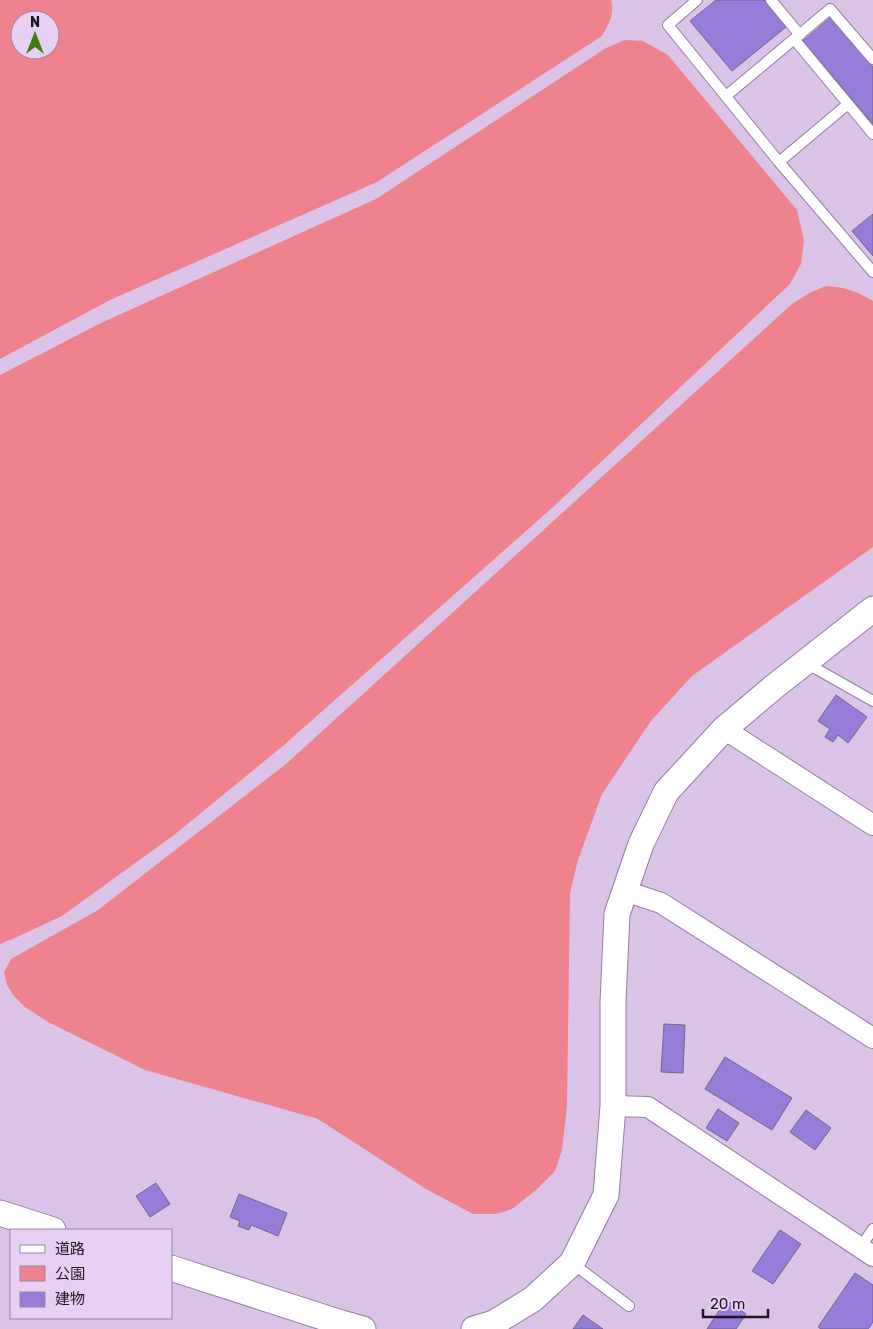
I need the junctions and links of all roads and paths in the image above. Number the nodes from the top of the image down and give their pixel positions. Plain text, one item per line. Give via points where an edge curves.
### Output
1 (697, 0) edge
2 (771, 0) edge
3 (797, 37) junction
4 (873, 59) edge
5 (726, 96) junction
6 (848, 104) junction
7 (873, 134) edge
8 (780, 162) junction
9 (873, 272) edge
10 (873, 609) edge
11 (805, 662) junction
12 (873, 701) edge
13 (724, 729) junction
14 (873, 825) edge
15 (625, 891) junction
16 (873, 1038) edge
17 (613, 1106) junction
18 (0, 1213) edge
19 (50, 1229) edge
20 (873, 1229) edge
21 (867, 1252) edge
22 (572, 1263) junction
23 (172, 1268) edge
24 (629, 1306) dead end
25 (363, 1329) edge
26 (474, 1329) edge

1 - 5 lane via 668,25
2 - 3 lane
3 - 4 lane via 830,9
3 - 5 lane
3 - 6 lane
5 - 8 lane
6 - 7 lane
6 - 8 lane
8 - 9 lane
10 - 11 street
11 - 12 lane
11 - 13 street
13 - 14 street
13 - 15 street via 666,792 641,844
15 - 16 street via 661,903
15 - 17 street via 617,914
17 - 21 street via 648,1107
17 - 22 street via 606,1195
18 - 19 street
20 - 21 lane
22 - 24 lane
22 - 26 street via 533,1299 494,1323
23 - 25 street

